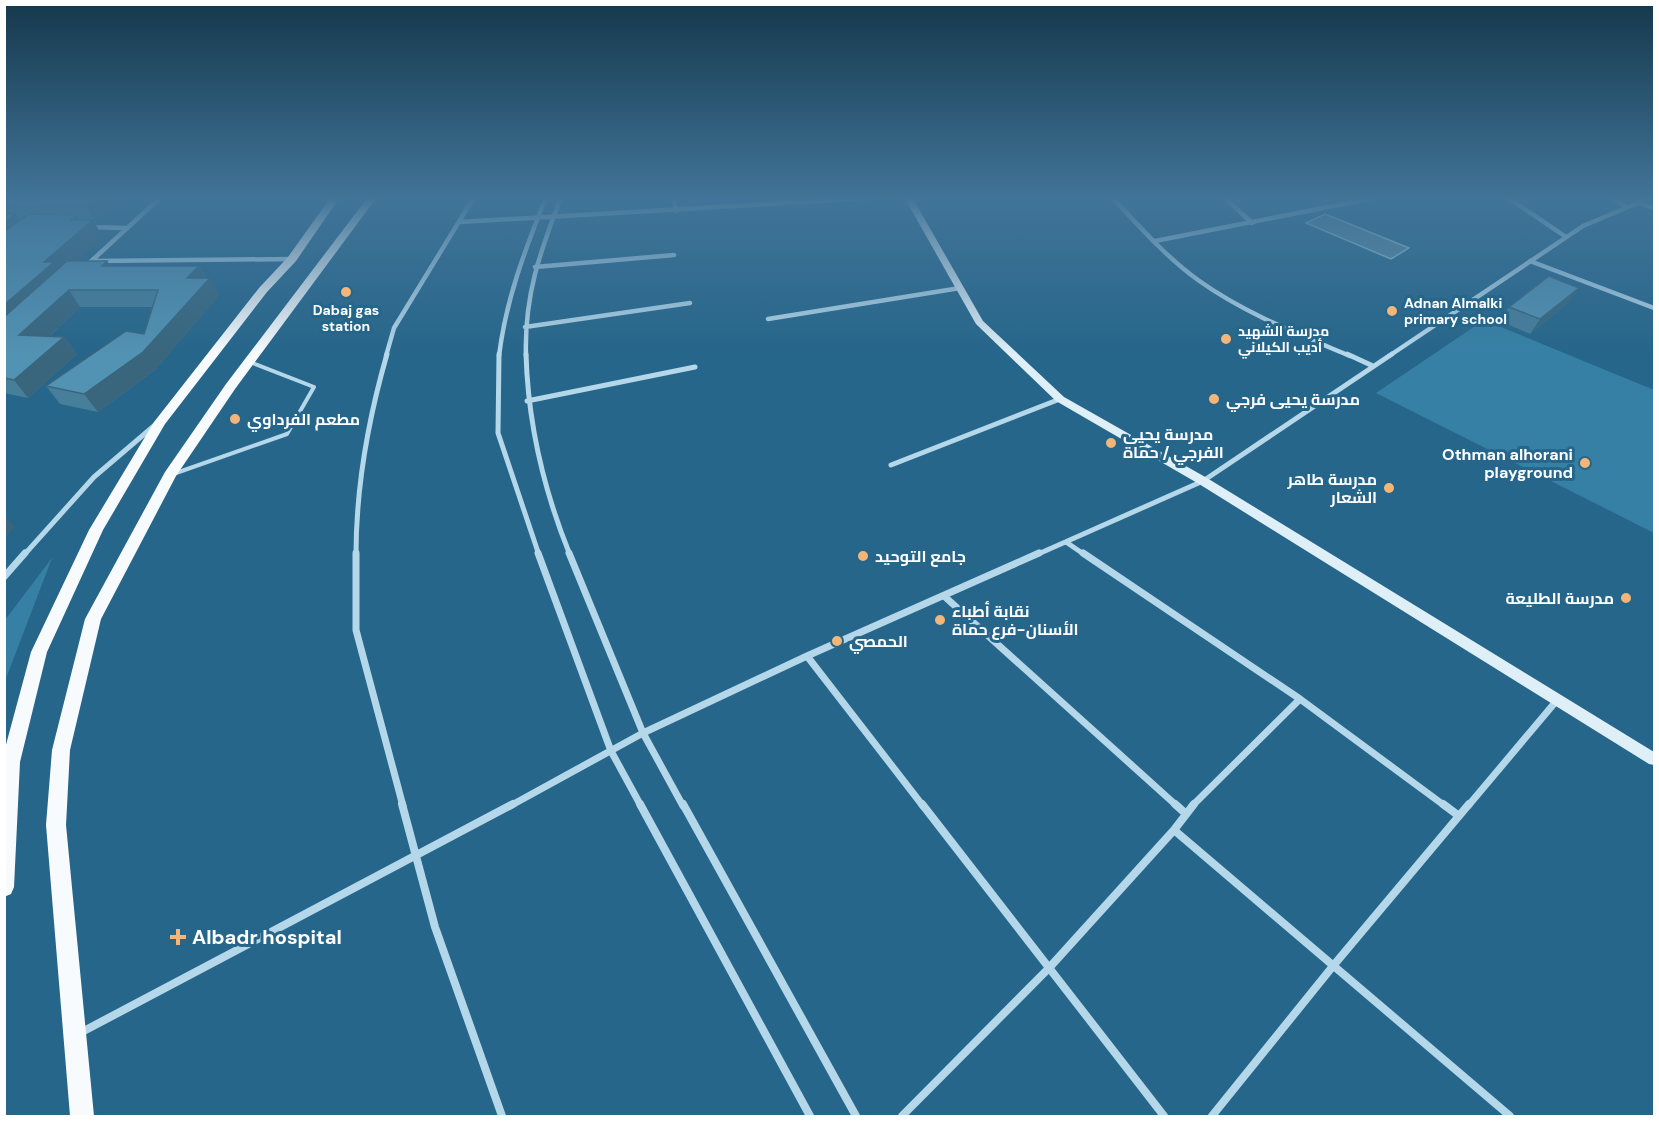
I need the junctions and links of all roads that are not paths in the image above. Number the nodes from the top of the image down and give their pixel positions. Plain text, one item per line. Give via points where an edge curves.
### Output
1 (105, 249) edge
2 (299, 249) edge
3 (334, 249) edge
4 (442, 249) edge
5 (524, 249) edge
6 (541, 249) edge
7 (938, 249) edge
8 (1163, 249) edge
9 (1548, 249) edge
10 (674, 255) dead end
11 (292, 259) junction
12 (92, 261) junction
13 (1530, 261) junction
14 (535, 267) junction
15 (83, 269) edge
16 (960, 288) junction
17 (690, 303) dead end
18 (1654, 308) edge
19 (768, 319) dead end
20 (525, 327) junction
21 (249, 362) junction
22 (1373, 366) junction
23 (695, 368) dead end
24 (1060, 399) junction
25 (527, 401) junction
26 (160, 422) junction
27 (891, 465) dead end
28 (170, 475) junction
29 (1203, 481) junction
30 (1066, 542) junction
31 (4, 577) edge
32 (944, 596) junction
33 (807, 656) junction
34 (1300, 699) junction
35 (1558, 699) junction
36 (643, 733) junction
37 (611, 752) junction
38 (1654, 759) edge
39 (1185, 813) junction
40 (1459, 816) junction
41 (1174, 830) junction
42 (416, 857) junction
43 (4, 887) edge
44 (1333, 966) junction
45 (1049, 968) junction
46 (74, 1036) junction
47 (82, 1116) edge
48 (502, 1116) edge
49 (810, 1116) edge
50 (856, 1116) edge
51 (902, 1116) edge
52 (1164, 1116) edge
53 (1212, 1116) edge
54 (1510, 1116) edge

1 - 12 street
2 - 11 main road
3 - 21 main road
4 - 42 street via 394,328 370,414 356,513 356,630
5 - 37 street via 503,325 497,374 498,433 553,598
6 - 14 street
7 - 16 street
8 - 22 street via 1210,288
9 - 13 street
10 - 14 street
11 - 12 street
11 - 26 main road via 263,290
12 - 15 street
13 - 18 street
13 - 22 street
14 - 20 street
16 - 19 street
16 - 24 street via 979,321
17 - 20 street
20 - 25 street
21 - 28 main road
21 - 28 lane via 314,387 287,434
22 - 29 street
23 - 25 street
24 - 27 street
24 - 29 street
25 - 36 street via 552,510
26 - 31 street via 127,444 99,471
26 - 43 main road via 96,530 39,652 11,762
28 - 46 main road via 93,619 61,750 56,825
29 - 30 street
29 - 35 street
30 - 32 street
30 - 34 street
32 - 33 street
32 - 39 street
33 - 36 street
33 - 45 street
34 - 39 street
34 - 40 street
35 - 38 street
35 - 40 street
36 - 37 street
36 - 50 street
37 - 42 street
37 - 49 street
39 - 41 street
40 - 44 street
41 - 44 street
41 - 45 street
42 - 46 street
42 - 48 street via 435,927
44 - 53 street
44 - 54 street
45 - 51 street
45 - 52 street
46 - 47 main road

